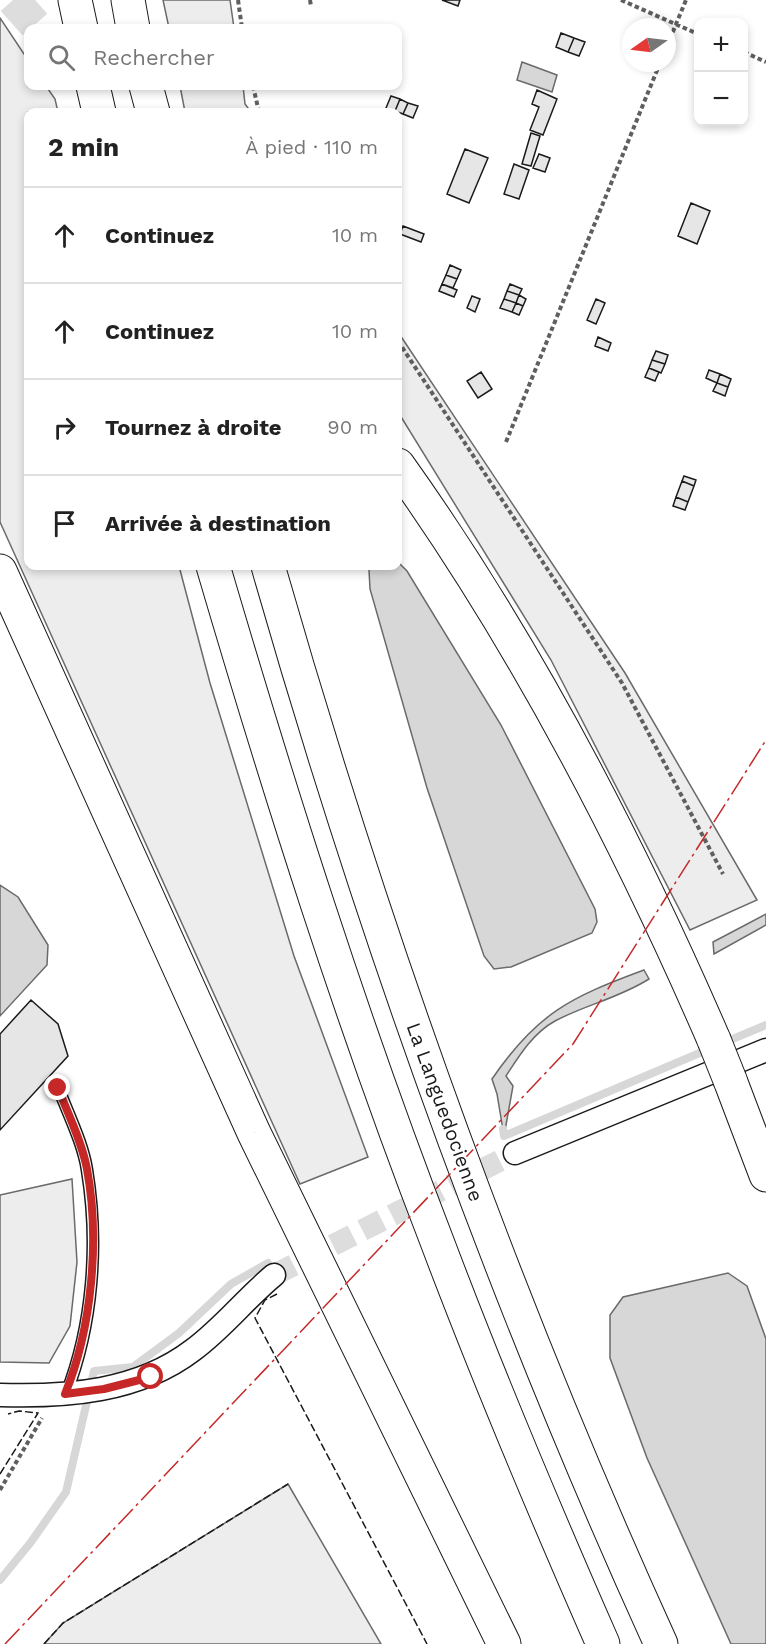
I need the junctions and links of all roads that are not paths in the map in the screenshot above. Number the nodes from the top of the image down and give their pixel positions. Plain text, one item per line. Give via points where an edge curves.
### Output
1 (75, 0) edge
2 (128, 0) edge
3 (80, 24) edge
4 (133, 24) edge
5 (94, 90) edge
6 (147, 90) edge
7 (98, 108) edge
8 (152, 108) edge
9 (402, 471) edge
10 (214, 570) edge
11 (269, 570) edge
12 (0, 571) edge
13 (766, 1050) edge
14 (58, 1088) dead end
15 (514, 1153) tunnel mouth
16 (766, 1175) edge
17 (274, 1275) tunnel mouth
18 (85, 1391) junction
19 (0, 1395) edge
20 (504, 1644) edge
21 (603, 1644) edge
22 (661, 1644) edge

1 - 3 highway
2 - 4 highway
5 - 7 highway
6 - 8 highway
9 - 16 highway, bridge via 462,561 561,726 640,878 714,1040
10 - 21 highway via 296,840 402,1148 489,1375
11 - 22 highway, La Languedocienne via 338,800 419,1041 533,1346
12 - 20 highway via 254,1133
13 - 15 street
14 - 18 lane via 87,1169 93,1243 87,1312 76,1367
17 - 18 street via 194,1350 151,1377
18 - 19 street

